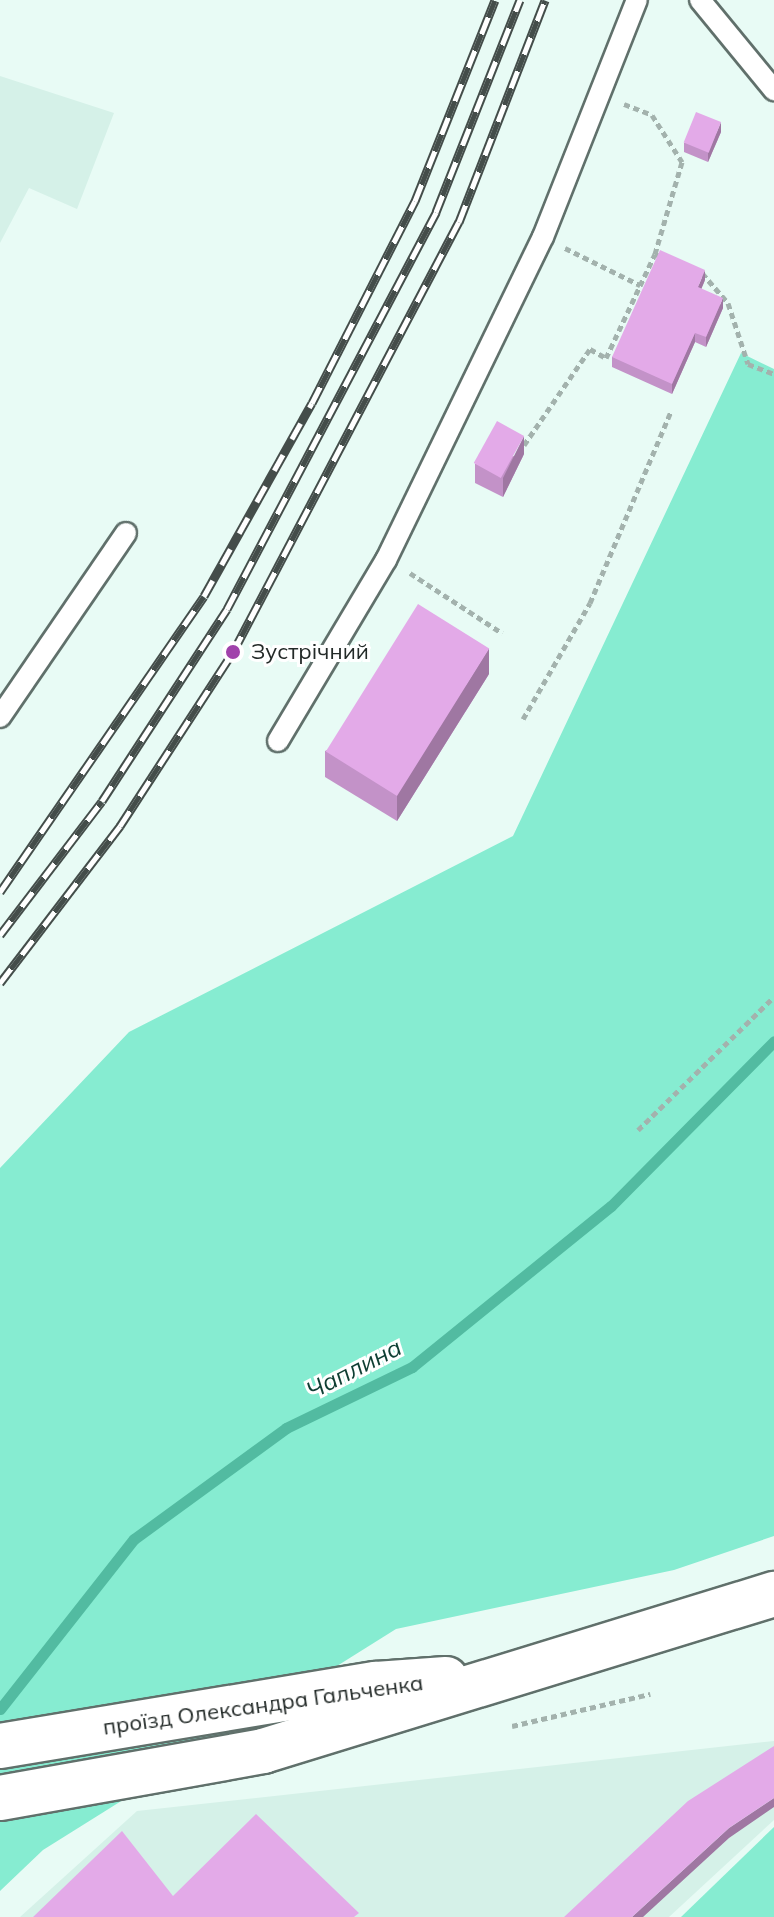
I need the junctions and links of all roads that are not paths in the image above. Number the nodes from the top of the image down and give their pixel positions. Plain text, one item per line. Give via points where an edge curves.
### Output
1 (637, 0) edge
2 (700, 0) edge
3 (774, 90) edge
4 (126, 533) dead end
5 (0, 717) edge
6 (278, 741) dead end
7 (774, 1594) edge
8 (496, 1676) junction
9 (0, 1746) edge
10 (0, 1798) edge

1 - 6 lane via 543,237 386,560
2 - 3 lane
4 - 5 lane
7 - 8 main road
8 - 9 main road, проїзд Олександра Гальченка via 376,1684
8 - 10 main road, проїзд Олександра Гальченка via 263,1751

